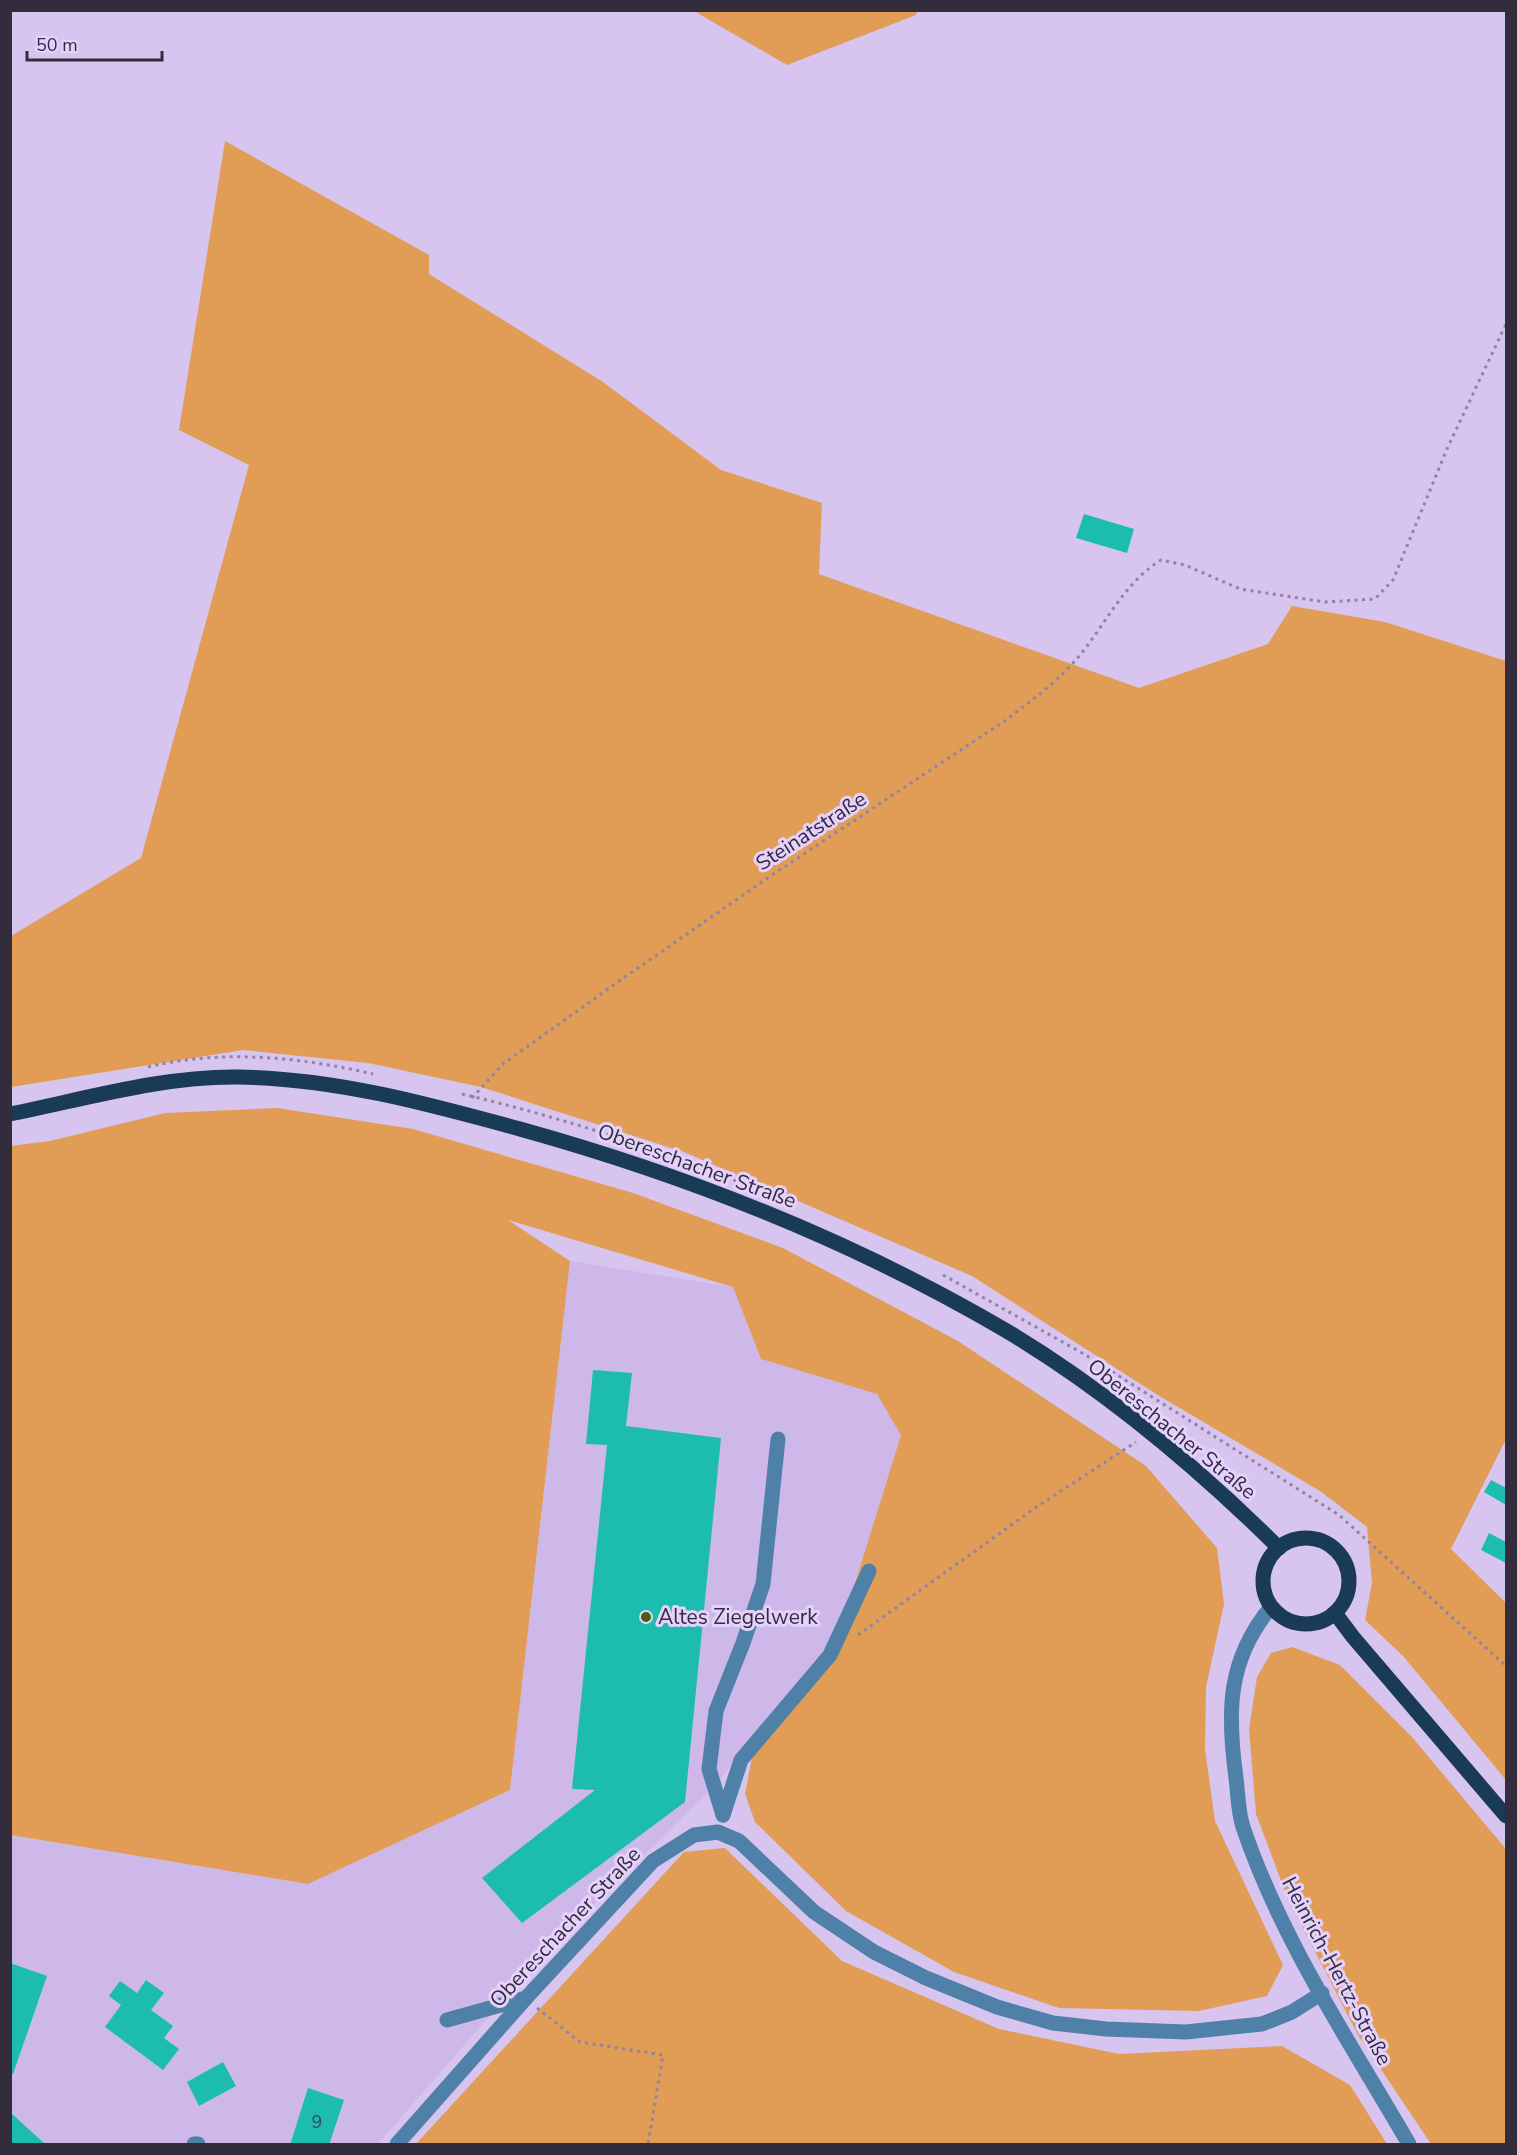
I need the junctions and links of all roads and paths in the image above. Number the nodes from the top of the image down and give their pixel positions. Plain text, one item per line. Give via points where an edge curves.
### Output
1 (1506, 324) edge
2 (141, 1069) dead end
3 (379, 1076) dead end
4 (461, 1094) dead end
5 (473, 1097) junction
6 (10, 1114) edge
7 (467, 1114) junction
8 (767, 1194) dead end
9 (942, 1274) dead end
10 (1150, 1433) junction
11 (778, 1439) dead end
12 (1279, 1548) junction
13 (869, 1571) dead end
14 (1271, 1607) junction
15 (1335, 1613) junction
16 (830, 1655) junction
17 (1506, 1666) edge
18 (723, 1815) junction
19 (1506, 1816) edge
20 (717, 1832) junction
21 (1322, 1993) junction
22 (526, 1998) junction
23 (447, 2020) dead end
24 (398, 2145) edge
25 (648, 2145) edge
26 (1409, 2145) edge

1 - 5 path, Steinatstraße via 1447,449 1393,580 1375,599 1326,602 1240,589 1185,565 1161,560 1145,570 1113,606 1079,656 1006,720 615,984 502,1064
2 - 3 path via 196,1059 244,1057 289,1059
4 - 5 path
5 - 7 path, Steinatstraße
5 - 8 path via 586,1128 715,1171
6 - 7 main road, Obereschacher Straße via 184,1079 238,1077 296,1080 361,1090
7 - 10 main road, Obereschacher Straße via 677,1178 833,1241 928,1287 1006,1331
9 - 17 path via 1084,1354 1339,1515
10 - 12 main road, Obereschacher Straße
10 - 16 path via 1035,1508
11 - 18 street via 763,1584 716,1711 709,1769
12 - 14 main road via 1263,1576
12 - 15 main road via 1310,1538 1330,1545 1338,1553 1349,1583
13 - 16 street
14 - 15 main road via 1290,1621 1302,1624 1320,1622
14 - 21 street, Heinrich-Hertz-Straße via 1244,1646 1233,1683 1231,1744 1242,1824 1280,1918
15 - 19 main road
16 - 18 street via 751,1745 741,1760
18 - 20 street
20 - 21 street via 739,1841 814,1912 874,1952 997,2007 1053,2022 1106,2030 1207,2030 1262,2024 1292,2012
20 - 22 street, Obereschacher Straße via 694,1835 653,1861
21 - 26 street, Heinrich-Hertz-Straße
22 - 23 street
22 - 24 street, Obereschacher Straße
22 - 25 path via 580,2042 663,2055

